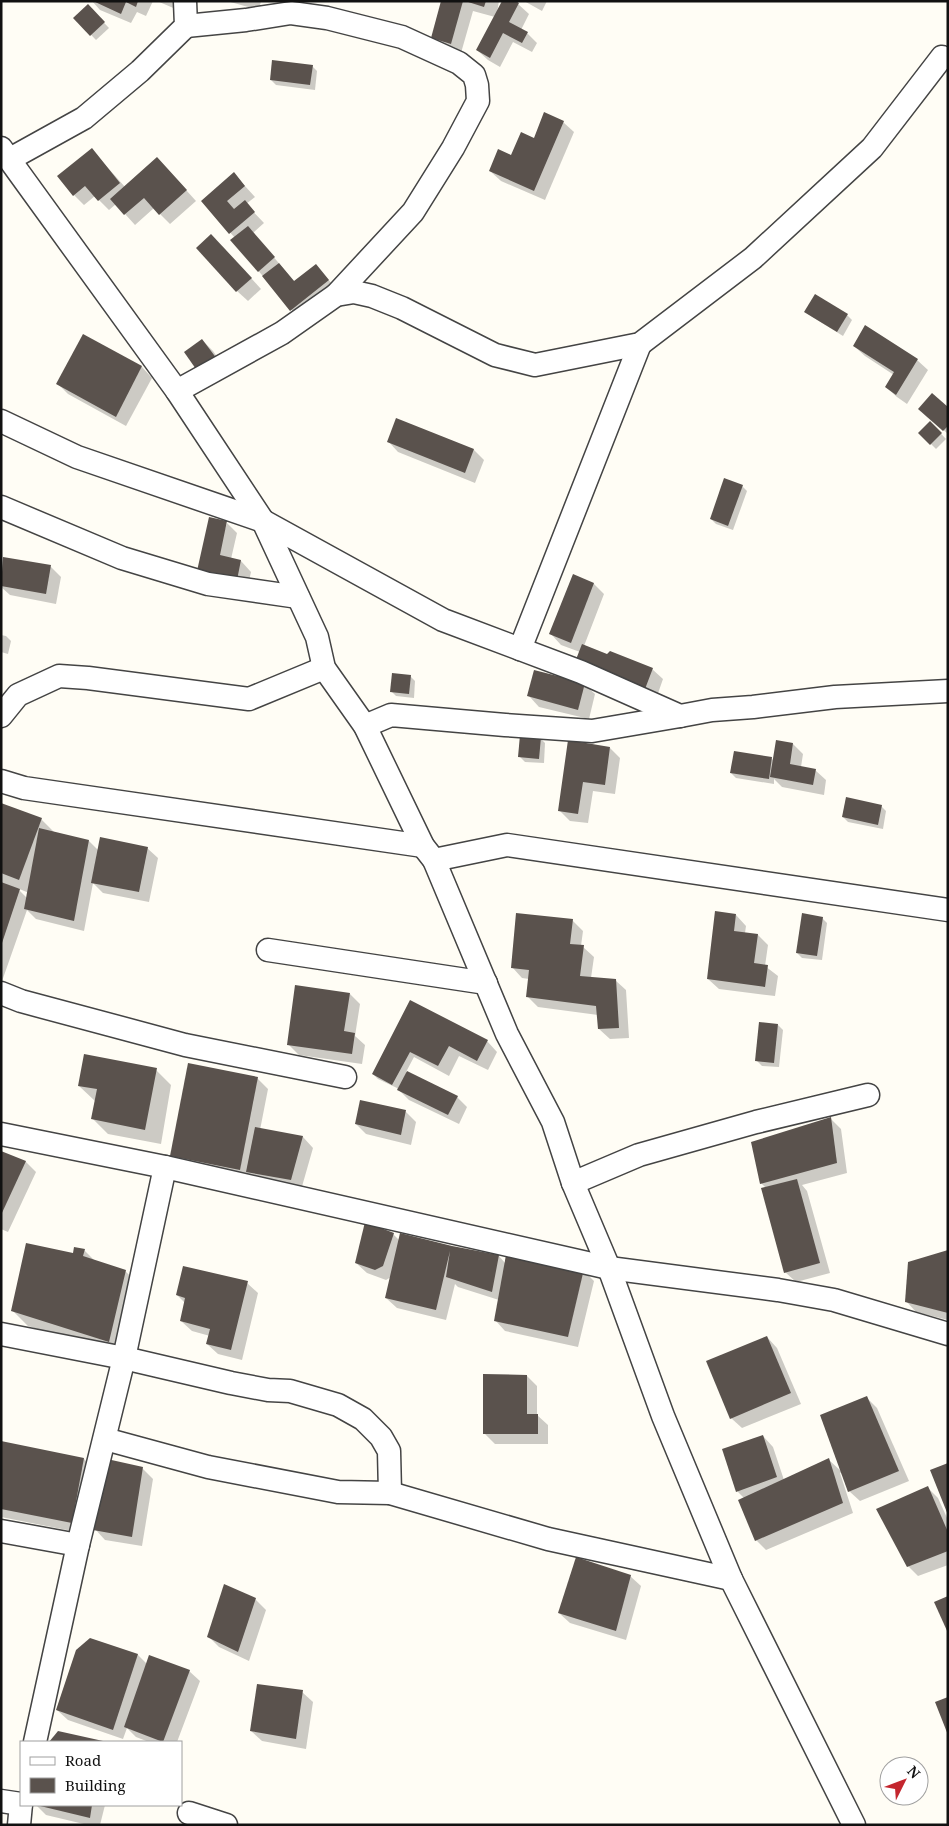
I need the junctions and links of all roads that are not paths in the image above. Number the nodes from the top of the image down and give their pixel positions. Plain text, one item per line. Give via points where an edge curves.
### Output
1 (184, 1) edge
2 (186, 26) junction
3 (942, 57) dead end
4 (5, 153) edge
5 (336, 295) junction
6 (640, 344) junction
7 (176, 391) junction
8 (1, 421) edge
9 (1, 507) edge
10 (263, 522) junction
11 (298, 597) junction
12 (520, 649) junction
13 (324, 668) junction
14 (948, 690) edge
15 (1, 716) edge
16 (680, 716) junction
17 (365, 726) junction
18 (1, 781) edge
19 (428, 853) junction
20 (948, 910) edge
21 (268, 950) dead end
22 (486, 983) junction
23 (1, 993) edge
24 (345, 1077) dead end
25 (868, 1095) dead end
26 (1, 1134) edge
27 (165, 1167) junction
28 (573, 1183) junction
29 (609, 1268) junction
30 (1, 1334) edge
31 (948, 1334) edge
32 (124, 1358) junction
33 (104, 1439) junction
34 (390, 1493) junction
35 (1, 1531) edge
36 (78, 1546) junction
37 (731, 1579) junction
38 (35, 1741) edge
39 (1, 1801) edge
40 (20, 1804) edge
41 (21, 1806) edge
42 (189, 1813) dead end
43 (19, 1825) edge
44 (226, 1825) edge
45 (854, 1825) edge

1 - 2 street
2 - 4 street via 140,71 84,118
2 - 5 street via 291,14 327,18 402,37 458,63 474,75 478,101 413,212
3 - 6 street via 872,148 753,258
4 - 7 street
5 - 6 street via 354,292 372,296 495,355 535,365
5 - 7 street via 282,333
6 - 12 street
7 - 10 street
8 - 10 street via 77,457
9 - 11 street via 139,564 208,584
10 - 11 street
10 - 12 street via 443,620
11 - 13 street via 317,637
12 - 16 street
13 - 15 street via 249,699 59,676 18,695
13 - 17 street
14 - 16 street via 835,696
16 - 17 street via 592,731 391,715
17 - 19 street
18 - 19 street via 24,788
19 - 20 street via 507,845
19 - 22 street
21 - 22 street
22 - 28 street via 507,1034 553,1122
23 - 24 street via 185,1045
25 - 28 street via 639,1155
26 - 27 street
27 - 29 street
27 - 32 street
28 - 29 street
29 - 31 street via 834,1300
29 - 37 street via 663,1416
30 - 32 street
32 - 33 street
32 - 34 street via 231,1383 290,1391 338,1405 363,1419 381,1437 389,1451
33 - 34 street via 208,1467 338,1492
33 - 36 street
34 - 37 street via 548,1539
35 - 36 street
36 - 38 street
37 - 45 street
39 - 40 street
41 - 43 street
42 - 44 street

